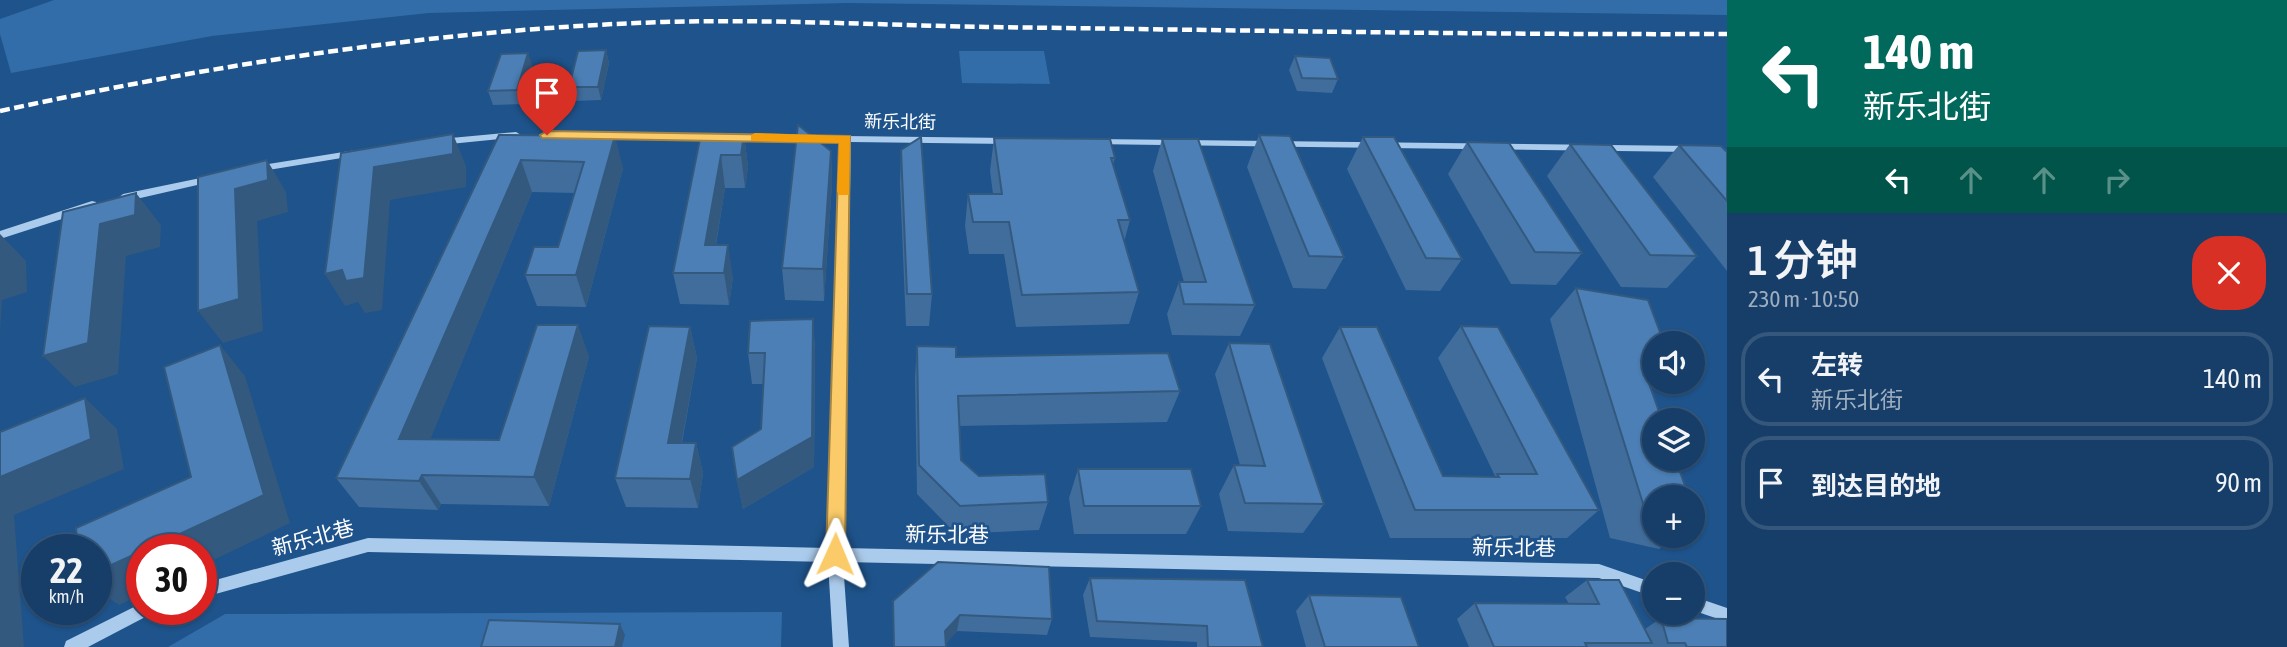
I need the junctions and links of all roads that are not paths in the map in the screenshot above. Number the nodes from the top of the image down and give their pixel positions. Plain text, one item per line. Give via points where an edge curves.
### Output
1 (533, 135) edge
2 (587, 136) edge
3 (846, 139) junction
4 (1027, 141) edge
5 (1083, 142) edge
6 (426, 144) edge
7 (1699, 149) edge
8 (374, 151) edge
9 (244, 172) edge
10 (231, 174) edge
11 (0, 235) edge
12 (835, 554) junction
13 (1642, 586) edge
14 (217, 587) edge
15 (1705, 607) edge
16 (1727, 615) edge
17 (126, 619) edge
18 (72, 647) edge
19 (841, 647) edge

1 - 6 street
2 - 3 street, 新乐北街
3 - 4 street, 新乐北街
3 - 12 street
5 - 7 street
8 - 9 street
10 - 11 street via 72,209
12 - 13 street, 新乐北巷 via 1599,572
12 - 14 street, 新乐北巷 via 368,545
12 - 19 street
15 - 16 street
17 - 18 street

